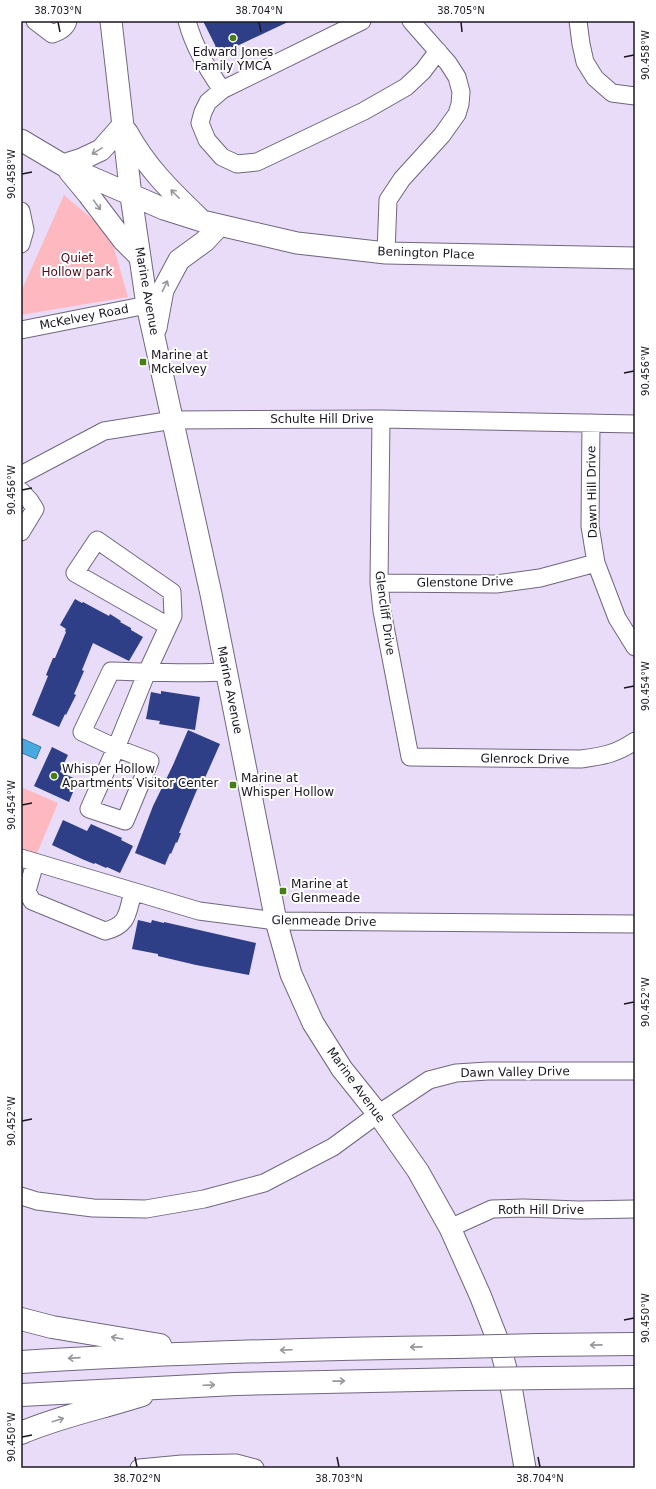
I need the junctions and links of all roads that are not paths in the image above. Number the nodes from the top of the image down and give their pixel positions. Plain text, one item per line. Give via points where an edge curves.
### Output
1 (36, 21) edge
2 (68, 21) edge
3 (111, 21) edge
4 (187, 21) edge
5 (362, 21) edge
6 (411, 21) edge
7 (578, 21) edge
8 (438, 51) junction
9 (222, 90) junction
10 (635, 96) edge
11 (123, 125) junction
12 (21, 140) edge
13 (63, 165) junction
14 (131, 196) junction
15 (21, 211) edge
16 (211, 224) junction
17 (21, 244) edge
18 (386, 253) junction
19 (140, 257) junction
20 (635, 258) edge
21 (147, 305) junction
22 (21, 330) edge
23 (154, 338) junction
24 (381, 419) junction
25 (173, 420) junction
26 (591, 423) junction
27 (635, 424) edge
28 (21, 474) edge
29 (21, 491) edge
30 (21, 532) edge
31 (596, 563) junction
32 (379, 583) junction
33 (168, 626) junction
34 (635, 647) edge
35 (147, 672) junction
36 (226, 672) junction
37 (635, 741) edge
38 (410, 757) joint
39 (28, 860) edge
40 (133, 892) junction
41 (276, 921) junction
42 (635, 924) edge
43 (635, 1071) edge
44 (378, 1114) junction
45 (21, 1196) edge
46 (635, 1209) edge
47 (450, 1228) junction
48 (21, 1319) edge
49 (635, 1344) edge
50 (197, 1352) junction
51 (21, 1362) edge
52 (635, 1377) edge
53 (170, 1386) junction
54 (21, 1395) edge
55 (21, 1433) edge
56 (139, 1468) edge
57 (255, 1468) edge
58 (525, 1468) edge

1 - 2 street via 52,34 60,31
3 - 11 main road, Marine Avenue
4 - 9 street via 201,58
5 - 9 street
6 - 8 street
7 - 10 street via 585,62 595,78 612,93
8 - 9 street via 423,71 406,87 364,111 257,162 237,164 222,158 207,140 200,123 203,112 208,102
8 - 18 street via 457,77 461,92 460,104 457,114 442,135 402,179 388,200
11 -> 13 main road via 101,150
11 - 14 main road, Marine Avenue
16 -> 11 main road via 158,177 138,151
12 - 13 main road
13 - 14 main road
13 -> 19 main road via 123,240
14 - 16 main road
14 - 19 main road, Marine Avenue
15 - 17 street via 25,230
16 - 18 main road, Benington Place via 297,243
23 -> 16 main road via 163,290 179,260 205,241
18 - 20 main road, Benington Place
19 - 21 main road, Marine Avenue
21 - 22 street, McKelvey Road
21 - 23 main road, Marine Avenue
23 - 25 main road, Marine Avenue
24 - 25 street, Schulte Hill Drive
24 - 26 street, Schulte Hill Drive
24 - 32 street, Glencliff Drive
25 - 28 street, Schulte Hill Drive via 104,431
25 - 36 main road, Marine Avenue
26 - 27 street, Schulte Hill Drive
26 - 31 street, Dawn Hill Drive via 590,526
29 - 30 street via 35,508
31 - 32 street, Glenstone Drive via 540,578 496,584
31 - 34 street, Dawn Hill Drive via 617,618
32 - 38 street, Glencliff Drive
33 - 33 street via 173,616 172,592 97,540 75,573
33 - 35 street
35 - 35 street via 111,671 82,732 116,748
35 - 36 street
36 - 41 main road, Marine Avenue
37 - 38 street, Glenrock Drive via 607,756 581,760
39 - 40 street, Glenmeade Drive
39 - 40 street via 27,892 32,900 105,931 116,928 124,921
40 - 41 street, Glenmeade Drive via 199,911
41 - 42 street, Glenmeade Drive
41 - 44 main road, Marine Avenue via 291,974 313,1023 342,1069
43 - 44 street, Dawn Valley Drive via 456,1073 429,1080
44 - 45 street, Dawn Valley Drive via 333,1147 264,1182 204,1199 146,1209 100,1209 37,1201
44 - 47 main road, Marine Avenue via 418,1171
46 - 47 street, Roth Hill Drive via 492,1209
47 - 58 main road, Marine Avenue via 500,1346 512,1392
50 -> 48 highway via 52,1327
49 -> 50 highway, bridge
50 -> 51 highway
53 -> 52 highway, bridge
53 - 54 highway
55 -> 53 highway
56 - 57 street via 236,1463

